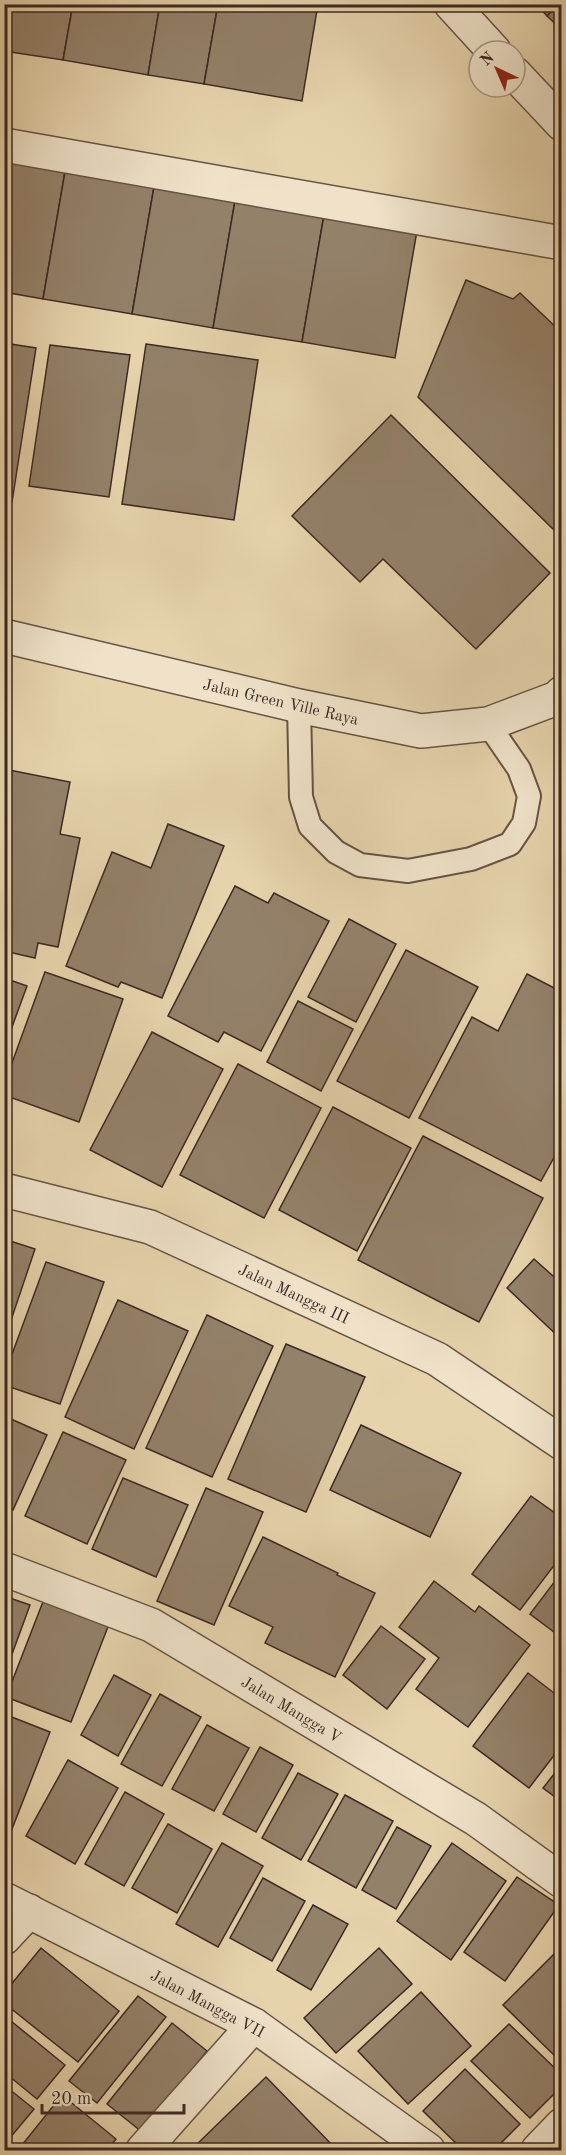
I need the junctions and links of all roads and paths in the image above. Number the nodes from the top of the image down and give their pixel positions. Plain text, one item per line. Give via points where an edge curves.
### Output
1 (451, 4) edge
2 (483, 39) edge
3 (527, 87) edge
4 (561, 124) edge
5 (4, 145) edge
6 (561, 243) edge
7 (4, 636) edge
8 (560, 697) edge
9 (298, 706) junction
10 (488, 724) junction
11 (4, 1190) edge
12 (561, 1443) edge
13 (4, 1569) edge
14 (561, 1881) edge
15 (17, 1905) edge
16 (4, 1938) edge
17 (254, 2025) junction
18 (561, 2125) edge
19 (143, 2151) edge
20 (428, 2151) edge
21 (538, 2151) edge

1 - 2 street
3 - 4 street
5 - 6 street
7 - 9 street, Jalan Green Ville Raya
8 - 10 street, Jalan Green Ville Raya
9 - 10 street, Jalan Green Ville Raya via 421,730
9 - 10 lane via 301,797 310,826 336,852 360,865 408,871 471,859 510,844 524,823 529,796 519,769
11 - 12 street, Jalan Mangga III via 160,1231 437,1359
13 - 14 street, Jalan Mangga V via 151,1625 476,1819
15 - 16 street
15 - 17 street, Jalan Mangga VII
17 - 19 street
17 - 20 street, Jalan Mangga VII
18 - 21 street

